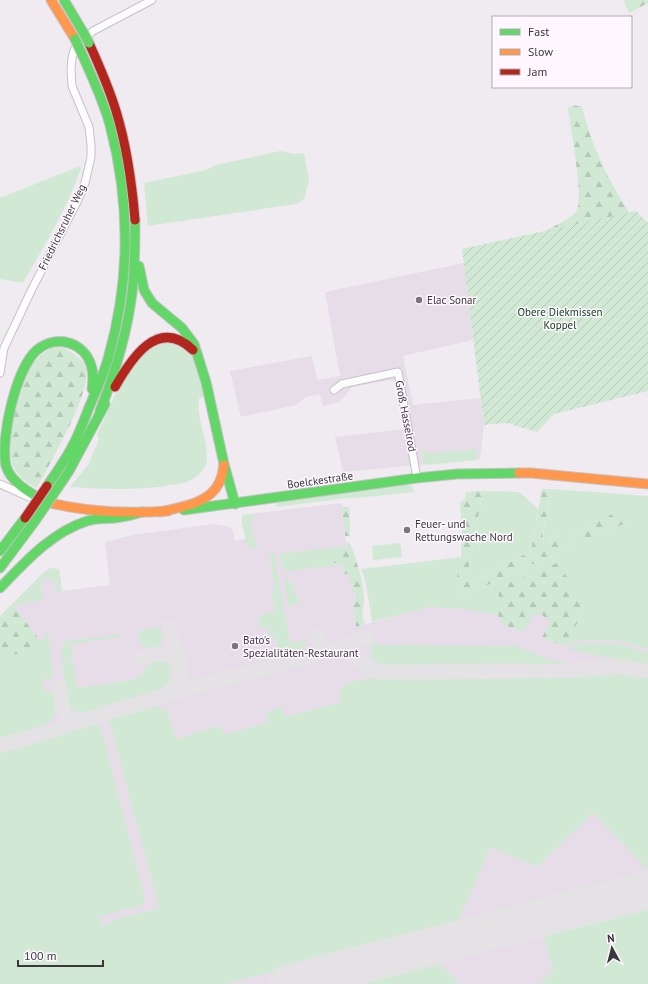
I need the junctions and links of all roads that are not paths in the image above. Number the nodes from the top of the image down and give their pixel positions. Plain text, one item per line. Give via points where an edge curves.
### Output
1 (52, 0) edge
2 (64, 0) edge
3 (152, 0) edge
4 (135, 248) junction
5 (201, 362) junction
6 (0, 373) edge
7 (334, 390) dead end
8 (88, 411) junction
9 (100, 411) junction
10 (224, 464) junction
11 (417, 478) junction
12 (0, 484) edge
13 (648, 484) edge
14 (46, 502) junction
15 (235, 504) junction
16 (142, 512) junction
17 (160, 512) junction
18 (0, 551) edge
19 (0, 568) edge
20 (0, 588) edge

1 - 8 main road, bridge via 96,82 114,139 121,177 126,232 121,300 116,326 109,355
2 - 4 main road, bridge via 104,75 124,136 132,185
3 - 6 street, Friedrichsruher Weg via 93,30 74,50 72,86 88,127 91,157 77,202 4,348
4 - 5 main road via 147,296 191,339
4 - 9 main road via 126,330
5 - 9 main road via 189,346 177,339 161,338 149,342 130,362
5 - 10 main road
7 - 11 street, Groß Hasselrod via 342,384 398,372
8 - 14 main road via 94,378 86,353 74,344 60,341 44,345 34,352 12,394 2,430 1,449 6,468 15,481
8 - 18 main road, bridge via 73,445
9 - 19 main road, bridge via 69,471
10 - 15 main road
10 - 17 main road via 219,484 208,497
11 - 13 main road, Boelckestraße via 457,474 531,473
11 - 15 main road, Boelckestraße
12 - 14 street, Boelckestraße
14 - 16 main road, Boelckestraße via 97,511
15 - 17 main road, Boelckestraße
16 - 17 main road, Boelckestraße
16 - 20 main road via 88,521 72,527 33,556

